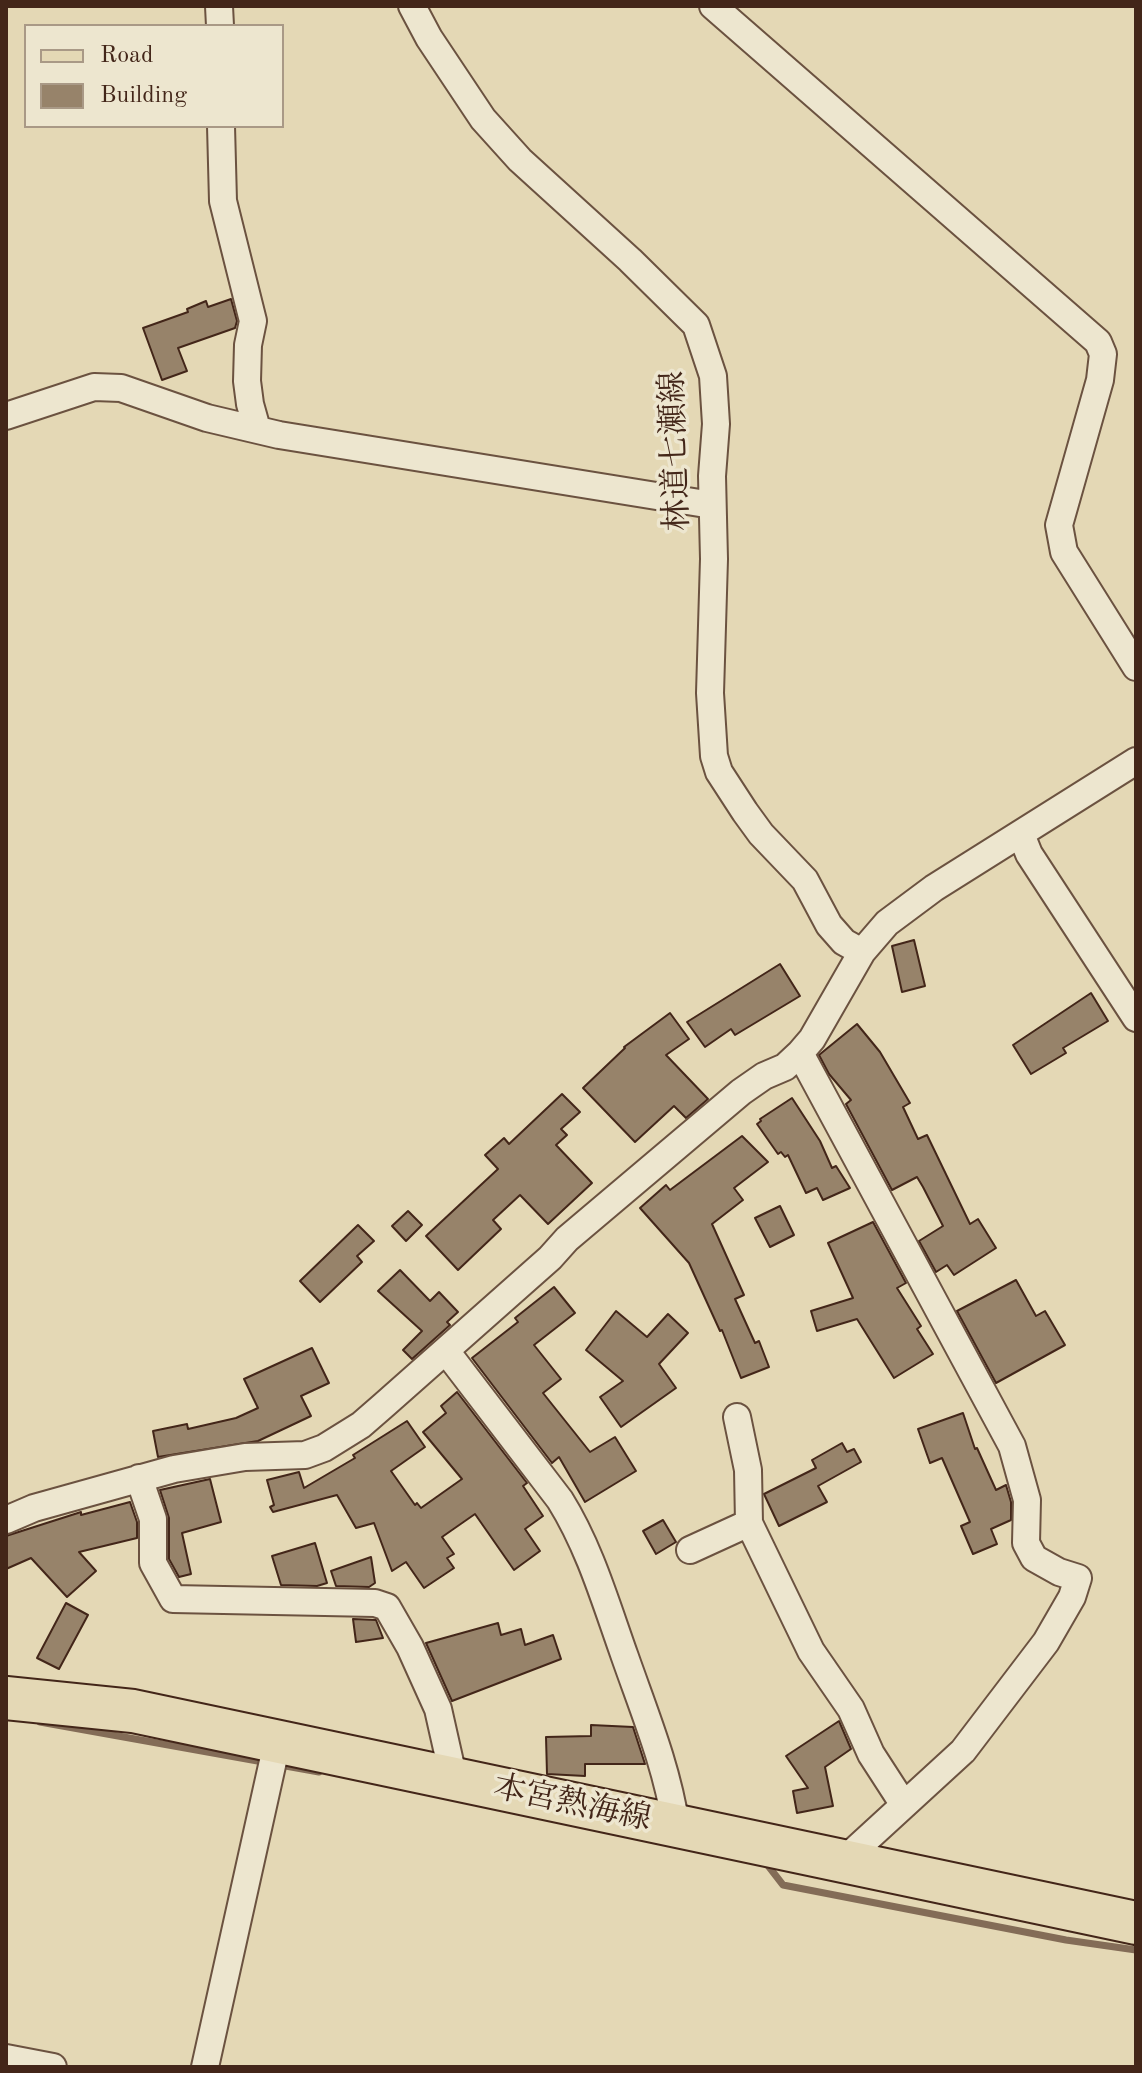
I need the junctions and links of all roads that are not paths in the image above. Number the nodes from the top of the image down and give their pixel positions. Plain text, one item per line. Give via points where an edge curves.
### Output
1 (412, 6) edge
2 (713, 6) edge
3 (221, 128) edge
4 (6, 416) edge
5 (257, 429) junction
6 (712, 505) junction
7 (1136, 667) edge
8 (1136, 761) edge
9 (1021, 834) junction
10 (862, 952) junction
11 (1136, 1018) edge
12 (800, 1053) junction
13 (446, 1351) junction
14 (737, 1417) dead end
15 (139, 1478) junction
16 (6, 1520) edge
17 (749, 1523) junction
18 (690, 1550) dead end
19 (6, 1698) edge
20 (277, 1743) junction
21 (454, 1780) junction
22 (904, 1805) junction
23 (676, 1826) junction
24 (843, 1861) junction
25 (1136, 1923) edge
26 (6, 2058) edge
27 (53, 2067) edge
28 (205, 2067) edge

1 - 6 street, 林道七瀬線 via 483,119 696,325 713,376
2 - 7 street via 1098,342 1103,354 1100,380 1060,538
3 - 5 street via 223,201 253,321 247,381
4 - 5 street via 94,387 111,387
5 - 6 street
6 - 10 street, 林道七瀬線 via 710,693 719,772 761,834 805,880 829,925
8 - 9 street
9 - 10 street via 909,905
9 - 11 street
10 - 12 street
12 - 13 street via 741,1092 605,1206
12 - 22 street via 1012,1446 1027,1500 1026,1543 1034,1558 1078,1578 1046,1642 985,1725
13 - 15 street via 361,1425 324,1448
13 - 23 street via 576,1525 656,1740
14 - 17 street via 748,1470
15 - 16 street
15 - 21 street via 153,1519 153,1563 173,1599 387,1607 438,1709
17 - 18 street
17 - 22 street via 811,1651 851,1709 871,1754
19 - 20 main road, 本宮熱海線 via 133,1711
20 - 21 main road, 本宮熱海線
20 - 28 street
21 - 23 main road, 本宮熱海線
22 - 24 street
23 - 24 main road, 本宮熱海線
24 - 25 main road, 本宮熱海線
26 - 27 street

